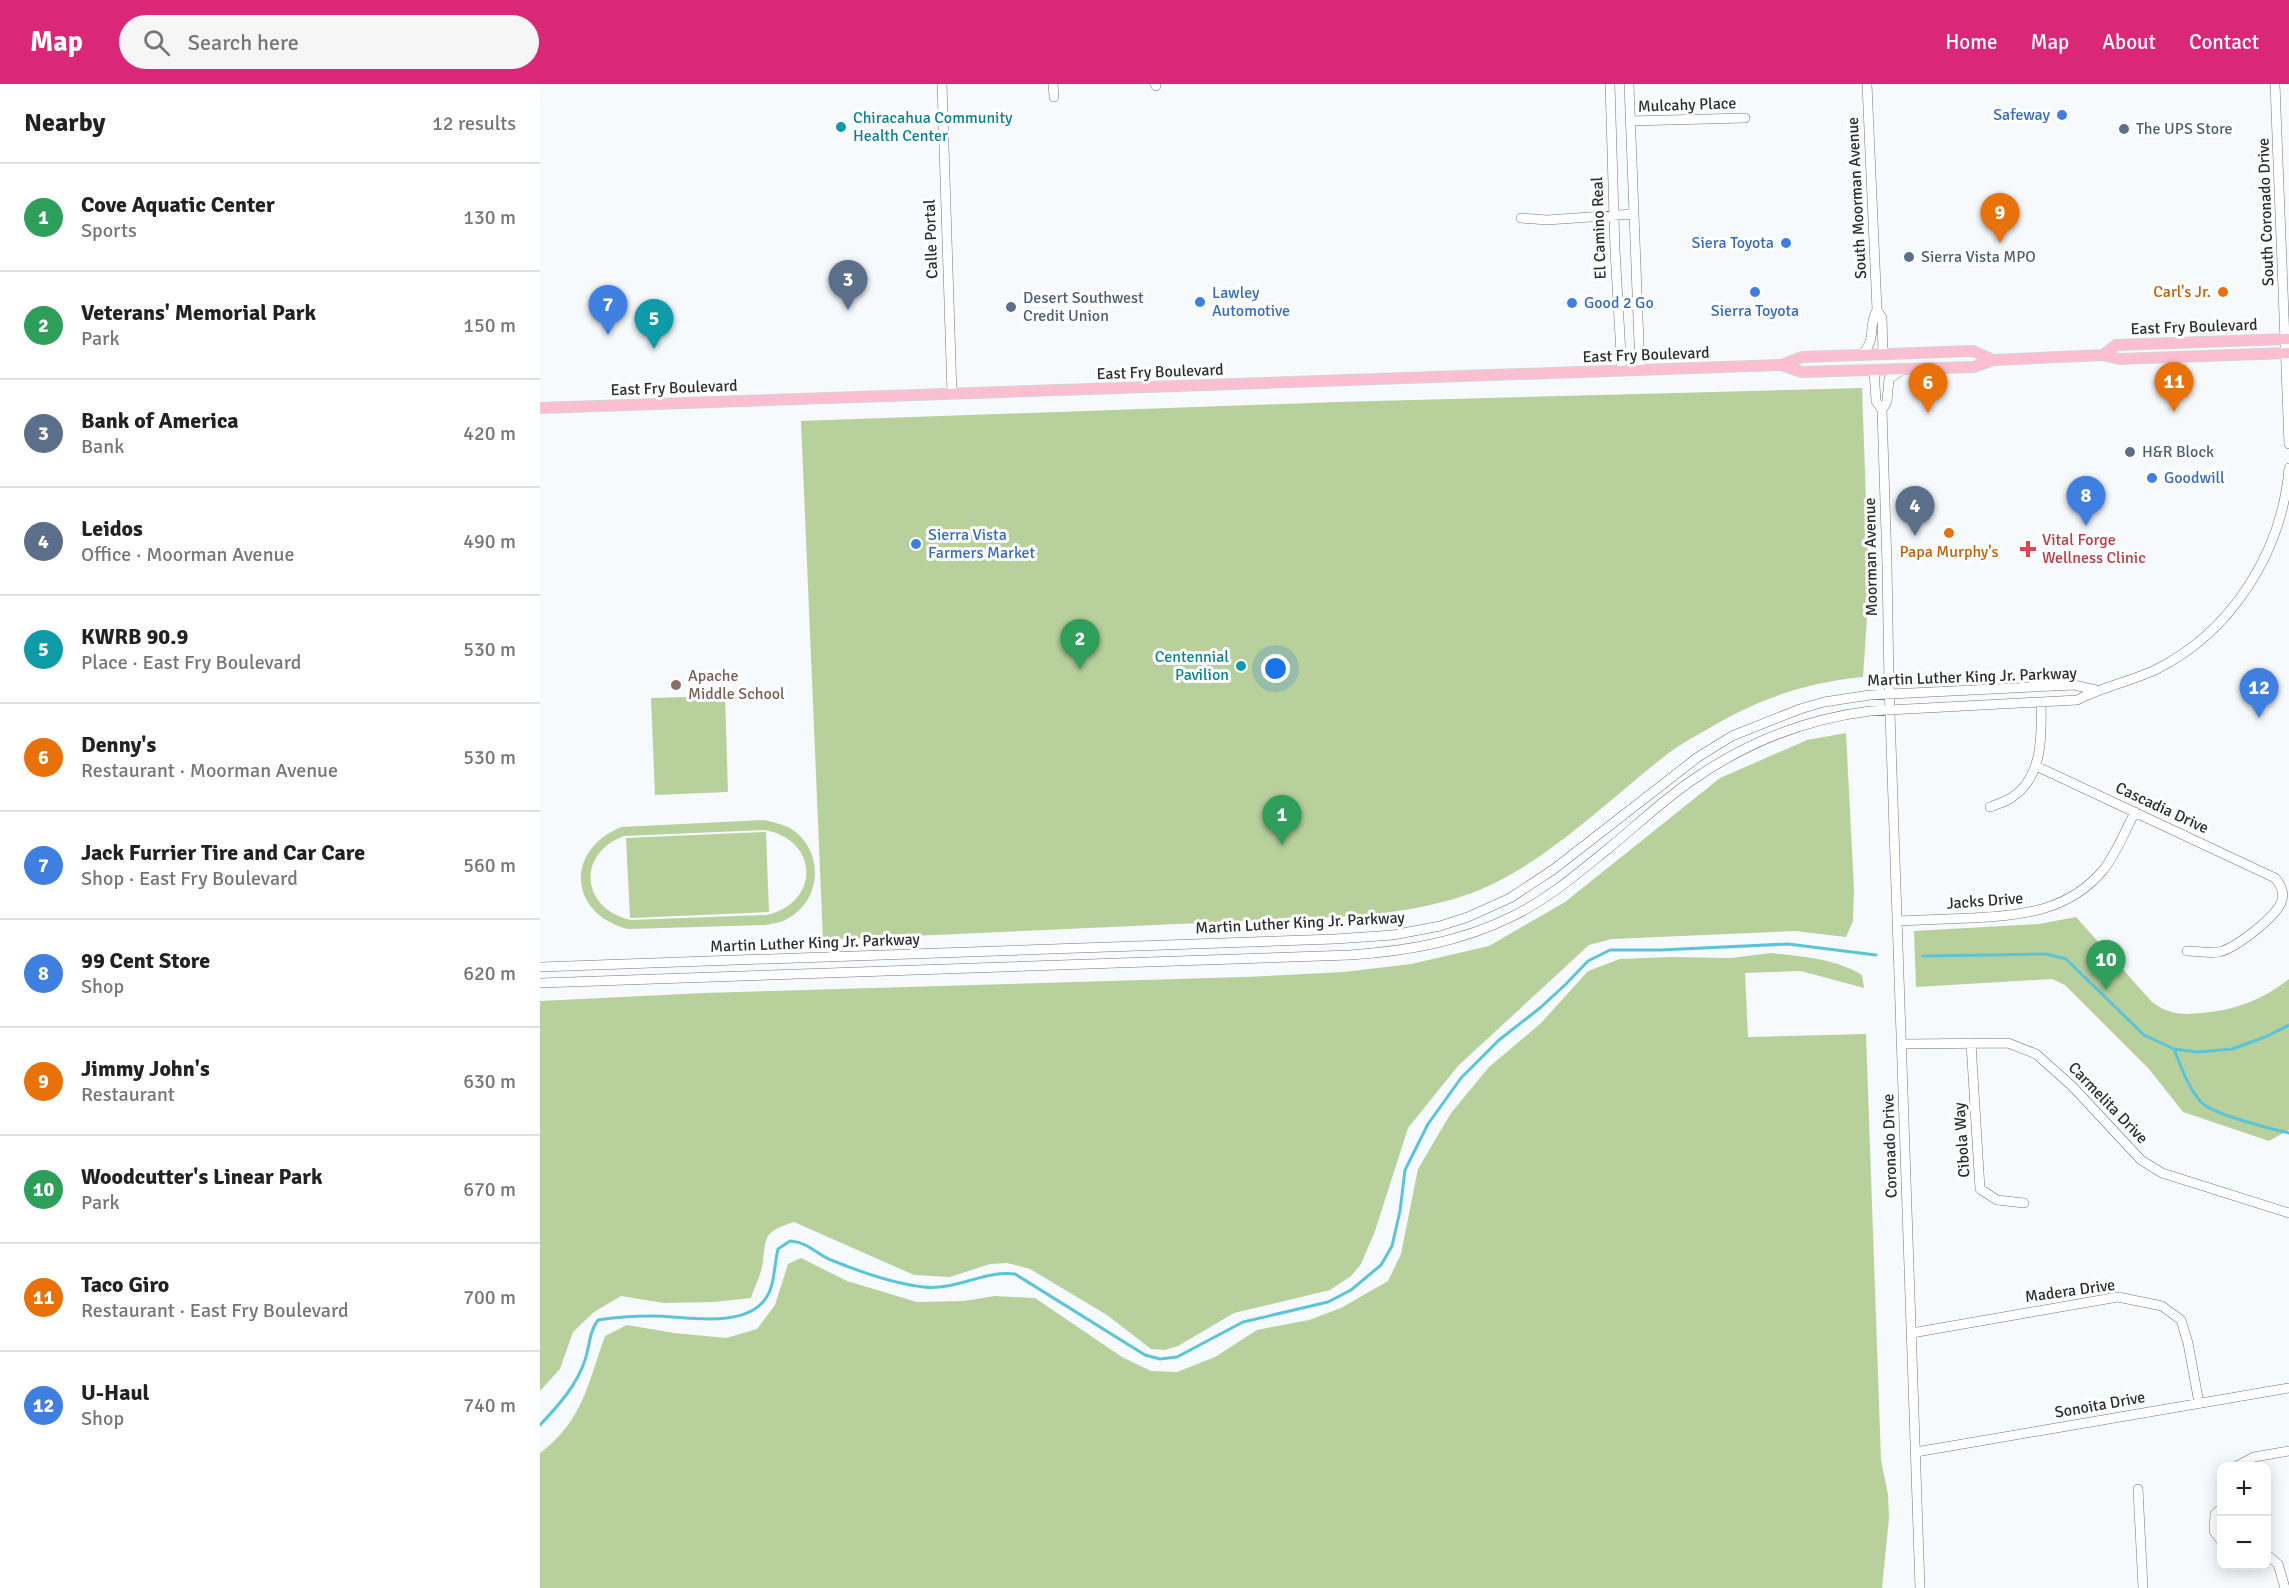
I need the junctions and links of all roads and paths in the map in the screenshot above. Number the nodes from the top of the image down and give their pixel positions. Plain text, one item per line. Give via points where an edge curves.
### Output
1 (942, 84) edge
2 (1053, 84) edge
3 (1610, 84) edge
4 (1629, 84) edge
5 (1867, 84) edge
6 (2276, 84) edge
7 (1054, 97) dead end
8 (1745, 118) dead end
9 (1630, 122) junction
10 (1633, 214) junction
11 (1614, 216) junction
12 (1521, 218) dead end
13 (1877, 310) junction
14 (2288, 339) edge
15 (2288, 353) edge
16 (1883, 354) junction
17 (1861, 355) junction
18 (2103, 355) junction
19 (1994, 360) junction
20 (1781, 365) junction
21 (1640, 370) junction
22 (1874, 370) junction
23 (1902, 370) junction
24 (1622, 371) junction
25 (952, 394) junction
26 (540, 408) edge
27 (1881, 411) junction
28 (2289, 444) edge
29 (2289, 468) edge
30 (2096, 690) junction
31 (1890, 702) junction
32 (2041, 702) junction
33 (2036, 766) junction
34 (1990, 807) dead end
35 (2134, 812) junction
36 (1897, 921) junction
37 (2187, 951) dead end
38 (540, 967) edge
39 (540, 983) edge
40 (1971, 1042) junction
41 (1902, 1044) junction
42 (2024, 1203) dead end
43 (2289, 1213) edge
44 (1912, 1333) junction
45 (2289, 1388) edge
46 (2199, 1402) junction
47 (1916, 1452) junction
48 (2289, 1452) edge
49 (2246, 1462) edge
50 (2138, 1489) dead end
51 (2217, 1512) edge
52 (2217, 1535) edge
53 (2271, 1558) edge
54 (1920, 1588) edge
55 (2142, 1588) edge
56 (2285, 1588) edge

1 - 25 street, Calle Portal
2 - 7 street
3 - 11 street, El Camino Real
4 - 9 street, El Camino Real
5 - 13 street, South Moorman Avenue
6 - 14 street, South Coronado Drive
8 - 9 street, Mulcahy Place
9 - 10 street, El Camino Real
10 - 11 street
10 - 21 street, El Camino Real
11 - 12 street
11 - 24 street, El Camino Real
13 - 16 street, South Moorman Avenue via 1882,318
13 - 17 street, South Moorman Avenue via 1873,337
14 - 15 street
14 - 18 main road, East Fry Boulevard via 2116,345
15 - 18 main road, East Fry Boulevard via 2119,359
15 - 28 street
16 - 17 main road, East Fry Boulevard
16 - 19 main road, East Fry Boulevard via 1973,351
17 - 20 main road, East Fry Boulevard via 1802,357
18 - 19 main road, East Fry Boulevard
19 - 23 main road, East Fry Boulevard via 1974,367
20 - 21 main road, East Fry Boulevard
20 - 22 main road, East Fry Boulevard via 1802,372
21 - 24 main road, East Fry Boulevard
22 - 23 main road, East Fry Boulevard
22 - 27 street, Moorman Avenue via 1876,401
23 - 27 street, Moorman Avenue via 1889,379 1887,401
24 - 25 main road, East Fry Boulevard
25 - 26 main road, East Fry Boulevard
27 - 31 street, Moorman Avenue
29 - 30 street via 2280,523 2252,582 2234,607 2214,629 2156,669
30 - 31 street, Martin Luther King Jr. Parkway via 2074,685
30 - 32 street, Martin Luther King Jr. Parkway via 2077,700
31 - 32 street, Martin Luther King Jr. Parkway
31 - 36 street, Coronado Drive
31 - 38 street, Martin Luther King Jr. Parkway via 1851,697 1824,702 1732,736 1698,757 1525,889 1468,917 1417,931 1335,939
31 - 39 street, Martin Luther King Jr. Parkway via 1815,720 1734,753 1692,780 1538,902 1488,928 1422,948 1350,956
32 - 33 street via 2042,728
33 - 34 street via 2013,797
33 - 35 street, Cascadia Drive
35 - 36 street, Jacks Drive via 2104,868 2074,896 2054,906 2009,916
35 - 37 street, Cascadia Drive via 2275,878 2280,885 2281,903 2237,944 2218,952
36 - 41 street, Coronado Drive
40 - 41 street, Carmelita Drive
40 - 42 street, Cibola Way via 1980,1189 1996,1200
40 - 43 street, Carmelita Drive via 2008,1043 2036,1054 2072,1086 2141,1160 2162,1173
41 - 44 street, Coronado Drive
44 - 46 street, Madera Drive via 2118,1297 2162,1306 2181,1320
44 - 47 street, Coronado Drive
45 - 46 street, Sonoita Drive
46 - 47 street, Sonoita Drive
47 - 54 street, Coronado Drive
48 - 49 street
50 - 55 street
51 - 52 street
53 - 56 street via 2278,1564

